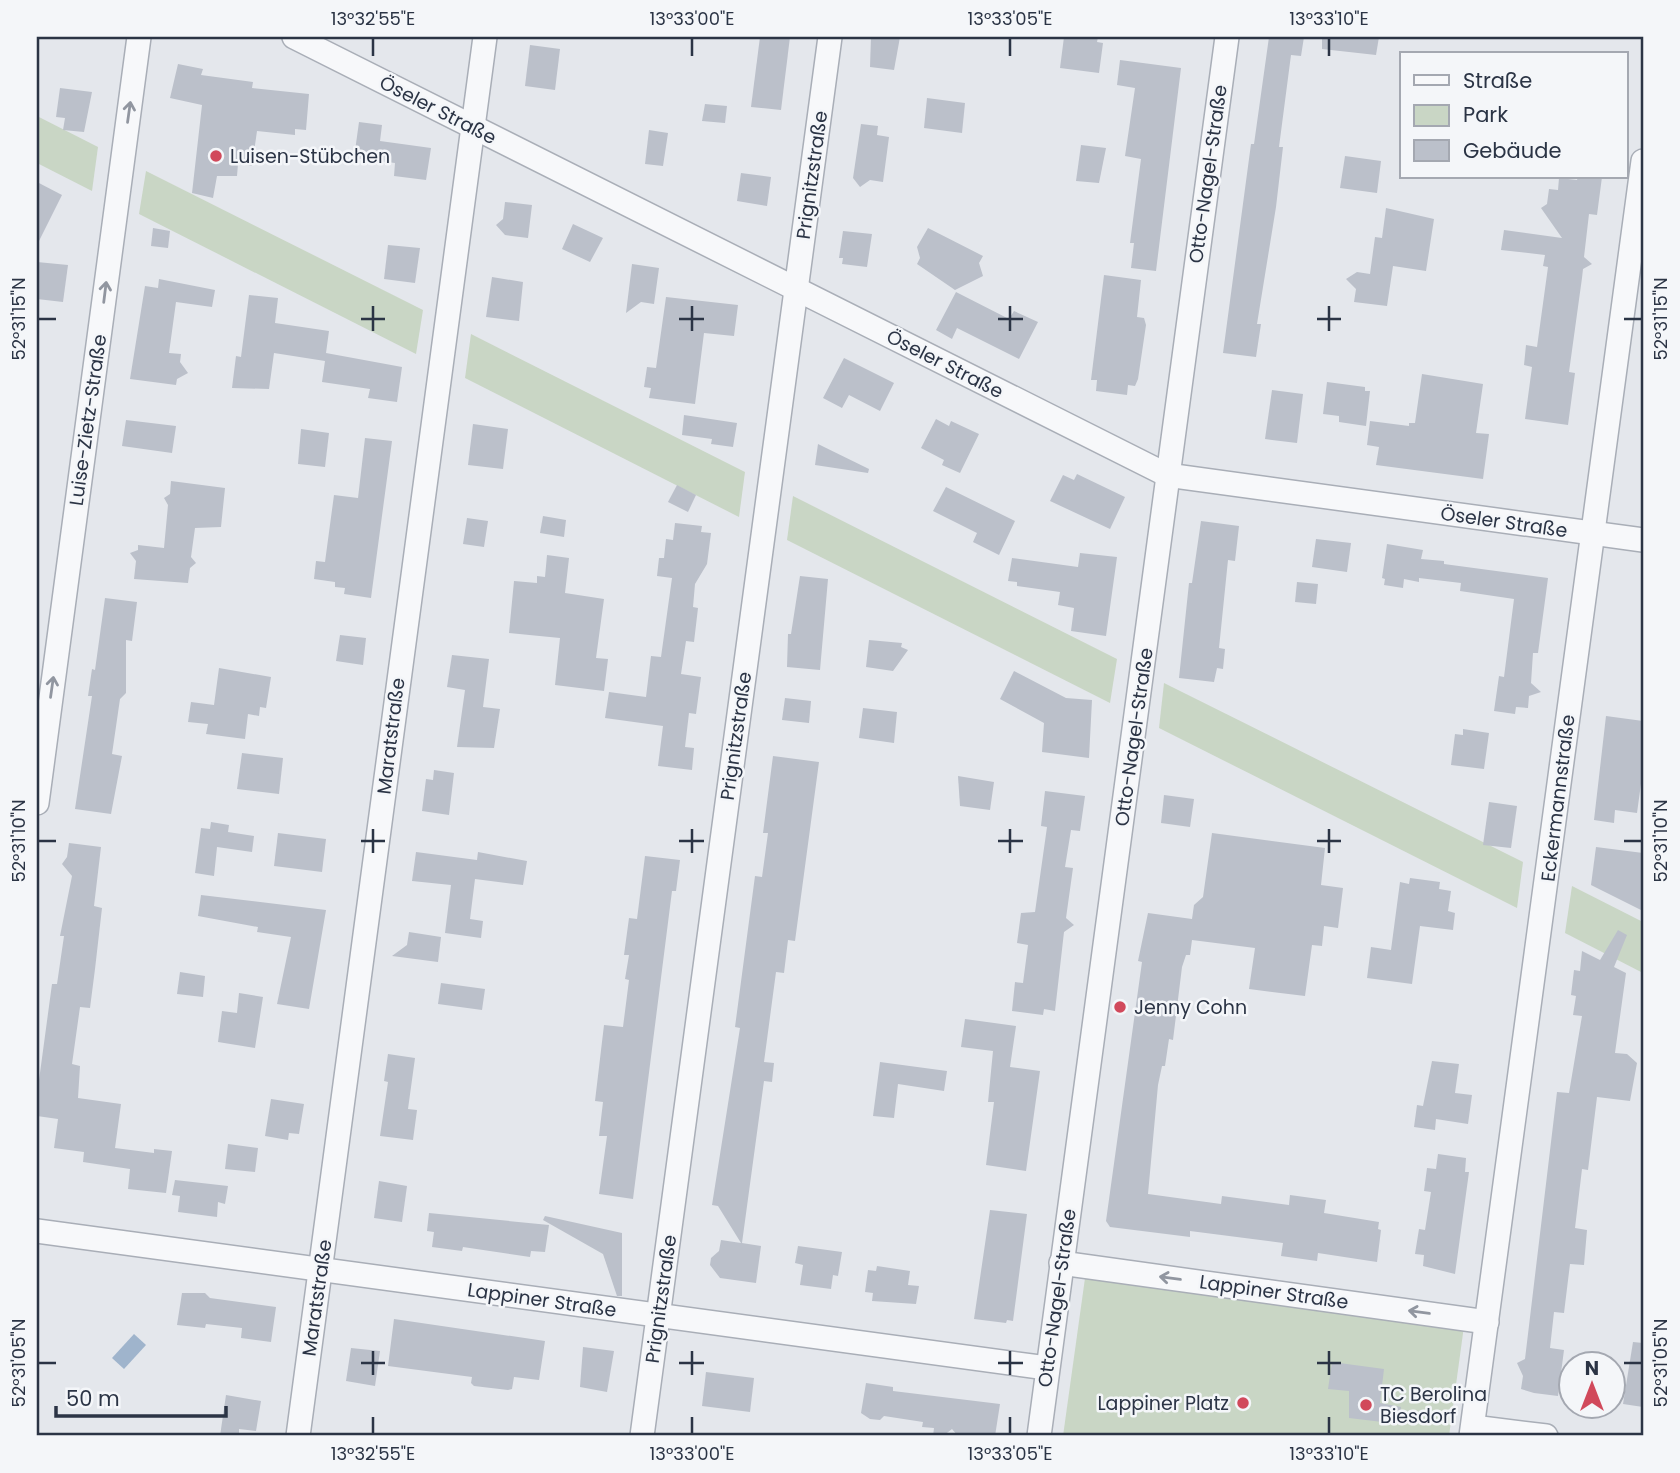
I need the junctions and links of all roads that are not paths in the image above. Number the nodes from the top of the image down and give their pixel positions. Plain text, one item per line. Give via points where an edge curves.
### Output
1 (139, 37) edge
2 (295, 37) edge
3 (485, 37) edge
4 (830, 37) edge
5 (1227, 37) edge
6 (473, 128) junction
7 (1643, 160) edge
8 (796, 289) junction
9 (1167, 475) junction
10 (1593, 534) junction
11 (1643, 540) edge
12 (37, 803) edge
13 (37, 1231) edge
14 (1061, 1263) junction
15 (321, 1270) junction
16 (659, 1315) junction
17 (1487, 1322) junction
18 (1047, 1368) junction
19 (1472, 1431) edge
20 (298, 1436) edge
21 (642, 1436) edge
22 (1039, 1436) edge
23 (1546, 1436) edge

12 -> 1 street, Luise-Zietz-Straße
2 - 6 street, Öseler Straße
3 - 6 street, Maratstraße
4 - 8 street, Prignitzstraße
5 - 9 street, Otto-Nagel-Straße
6 - 8 street, Öseler Straße
6 - 15 street, Maratstraße
7 - 10 street, Eckermannstraße
8 - 9 street, Öseler Straße
8 - 16 street, Prignitzstraße
9 - 10 street, Öseler Straße
9 - 14 street, Otto-Nagel-Straße
10 - 11 street, Öseler Straße
10 - 17 street, Eckermannstraße
13 - 15 street, Lappiner Straße
17 -> 14 street, Lappiner Straße
14 - 18 street, Otto-Nagel-Straße
15 - 16 street, Lappiner Straße
15 - 20 street, Maratstraße
16 - 18 street, Lappiner Straße
16 - 21 street, Prignitzstraße
17 - 19 street, Eckermannstraße
18 - 22 street, Otto-Nagel-Straße
19 - 23 street

